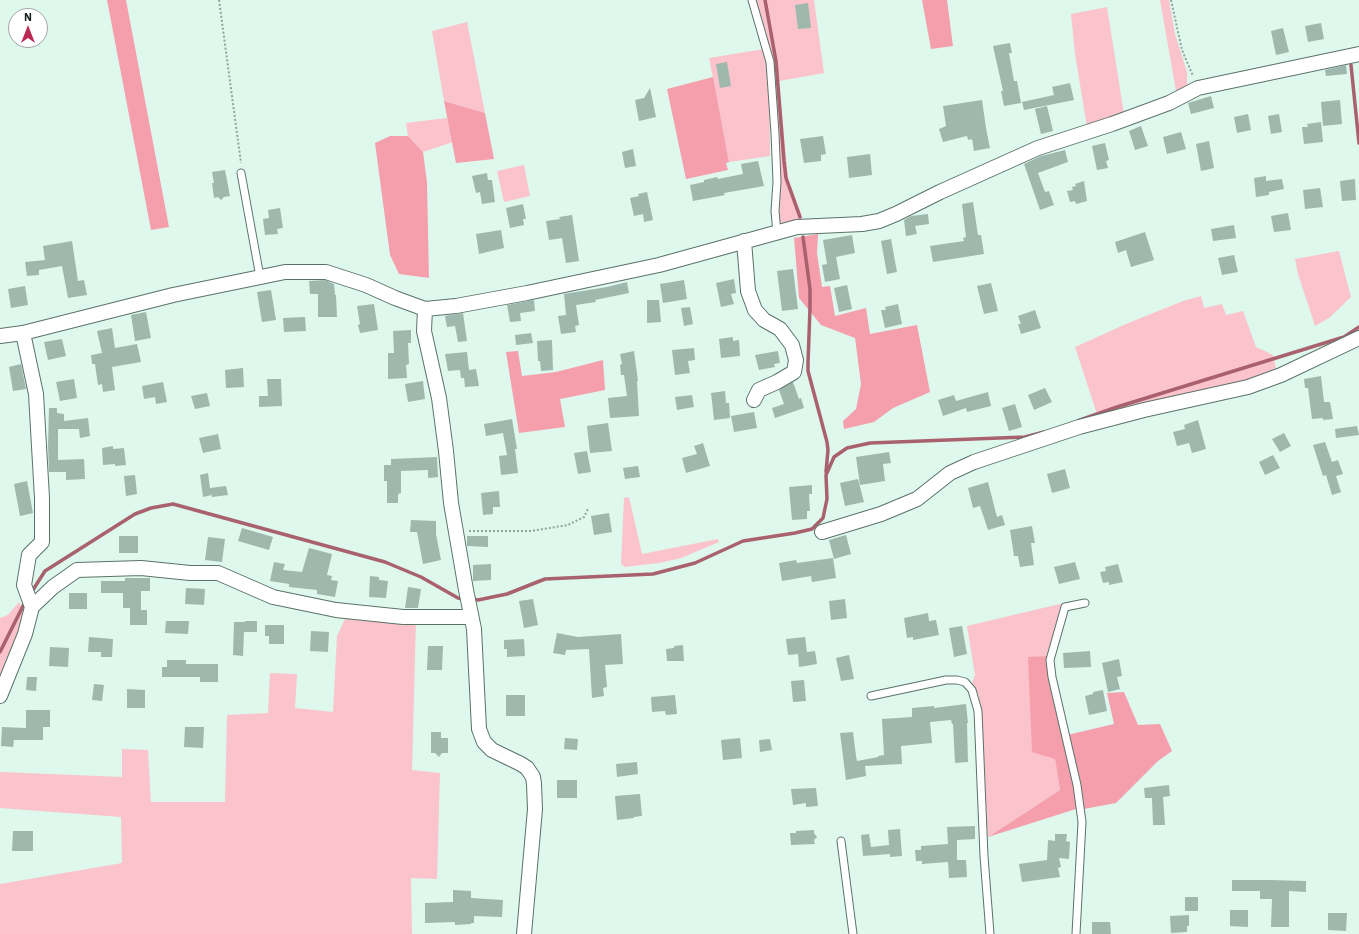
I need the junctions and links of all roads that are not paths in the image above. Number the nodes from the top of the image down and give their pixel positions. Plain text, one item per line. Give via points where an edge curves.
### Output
1 (752, 0) edge
2 (1359, 54) edge
3 (241, 173) road end
4 (777, 233) junction
5 (744, 241) junction
6 (260, 277) junction
7 (425, 308) junction
8 (23, 333) junction
9 (0, 336) edge
10 (1359, 338) edge
11 (754, 400) dead end
12 (822, 532) dead end
13 (1085, 603) dead end
14 (32, 606) junction
15 (470, 612) junction
16 (0, 696) edge
17 (871, 696) dead end
18 (841, 841) dead end
19 (524, 934) edge
20 (853, 934) edge
21 (990, 934) edge
22 (1076, 934) edge

1 - 4 lane via 770,62 775,133
2 - 4 street via 1198,88 1170,103 1038,148 880,221 797,227
3 - 6 lane
4 - 5 street
5 - 7 street via 659,265 527,293 456,306
5 - 11 street via 748,291 755,310 764,320 780,329 792,345 796,360 794,372 759,390
6 - 7 street via 285,272 326,272
6 - 8 street via 173,295
7 - 15 street via 424,331 439,398 455,530
8 - 9 street
8 - 14 street via 36,394 42,498 42,542 29,555 24,585
10 - 12 street via 1281,375 1248,386 1085,426 974,462 950,473 917,499 881,514
13 - 22 lane via 1065,607 1050,660 1082,822
14 - 15 street via 77,570 141,568 218,573 273,597 336,610 403,617
14 - 16 street via 25,634
15 - 19 street via 474,629 480,735 488,747 522,764 533,777 535,809
17 - 21 lane via 946,680 965,682 972,690 978,711
18 - 20 lane

